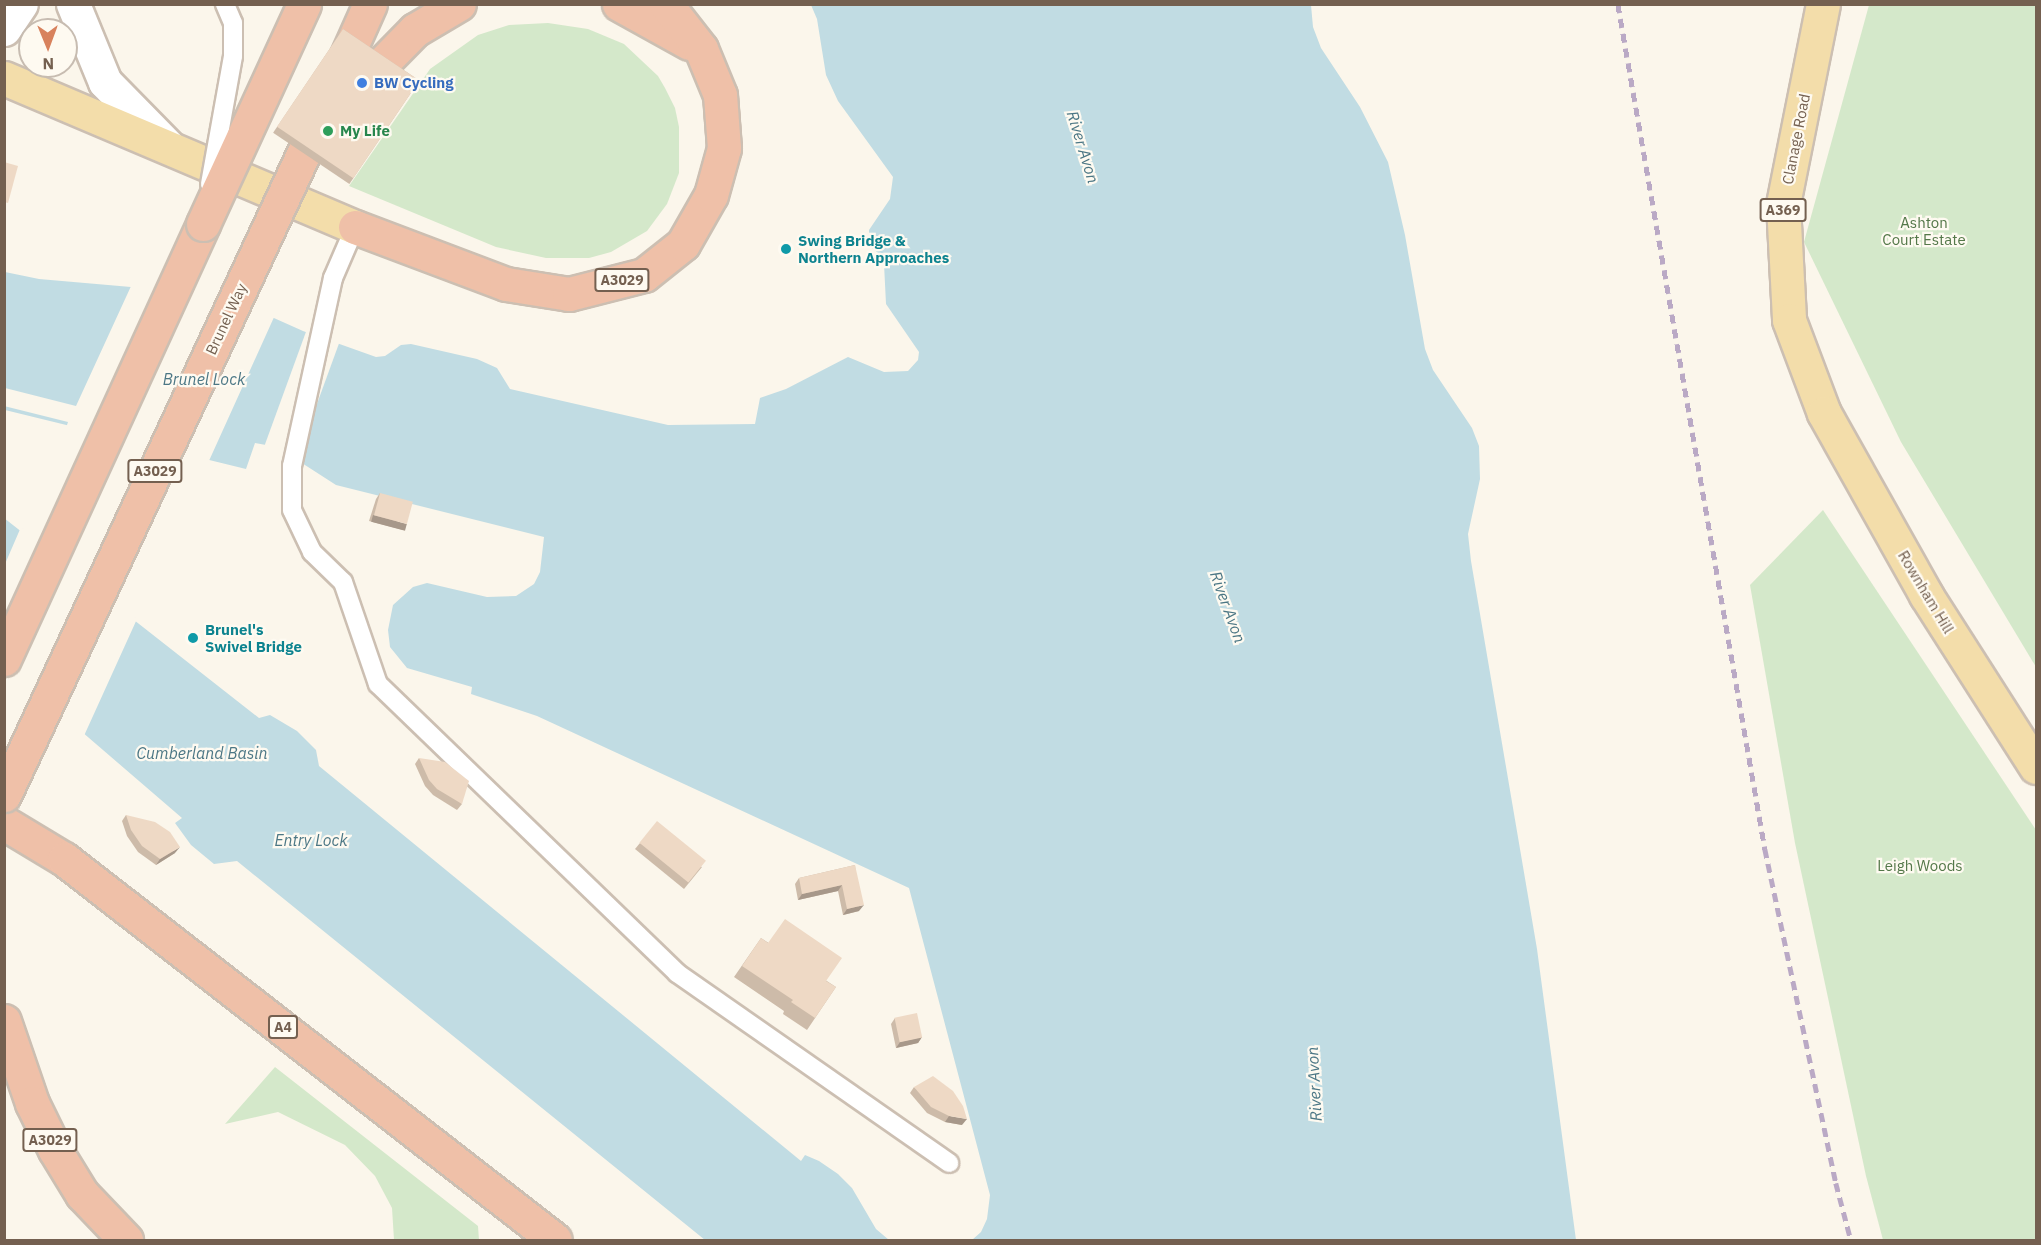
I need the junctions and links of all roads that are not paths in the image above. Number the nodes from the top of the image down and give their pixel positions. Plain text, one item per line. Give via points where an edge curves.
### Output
1 (21, 4) edge
2 (73, 4) edge
3 (225, 4) edge
4 (304, 4) edge
5 (370, 4) edge
6 (459, 4) edge
7 (619, 4) edge
8 (666, 4) edge
9 (1823, 4) edge
10 (4, 29) edge
11 (701, 49) junction
12 (4, 78) edge
13 (327, 114) junction
14 (168, 146) junction
15 (202, 224) junction
16 (355, 227) junction
17 (1824, 413) joint
18 (4, 659) edge
19 (2037, 767) edge
20 (4, 795) edge
21 (4, 823) edge
22 (4, 1021) edge
23 (949, 1163) dead end
24 (126, 1240) edge
25 (555, 1240) edge

1 - 10 street
2 - 14 street via 105,82
3 - 15 lane, bridge via 233,23 233,56
4 - 15 highway, bridge
5 - 13 highway, A3029
6 - 13 highway, A3029 via 415,30
7 - 11 highway
8 - 11 highway, A3029
9 - 17 main road, Clanage Road / A369 via 1783,204 1789,321
11 - 16 highway, A3029 via 720,95 724,148 711,195 683,244 644,275 569,294 507,284
12 - 14 main road, A3029
13 - 20 highway, Brunel Way / A3029, bridge via 306,148
14 - 16 main road, A3029
15 - 18 highway
16 - 23 lane via 333,278 292,466 292,510 312,552 343,582 378,684 677,973
17 - 19 main road, Rownham Hill / A369 via 1926,595
21 - 25 highway, A4 via 64,859
22 - 24 highway, A3029 via 32,1103 54,1150 82,1194

